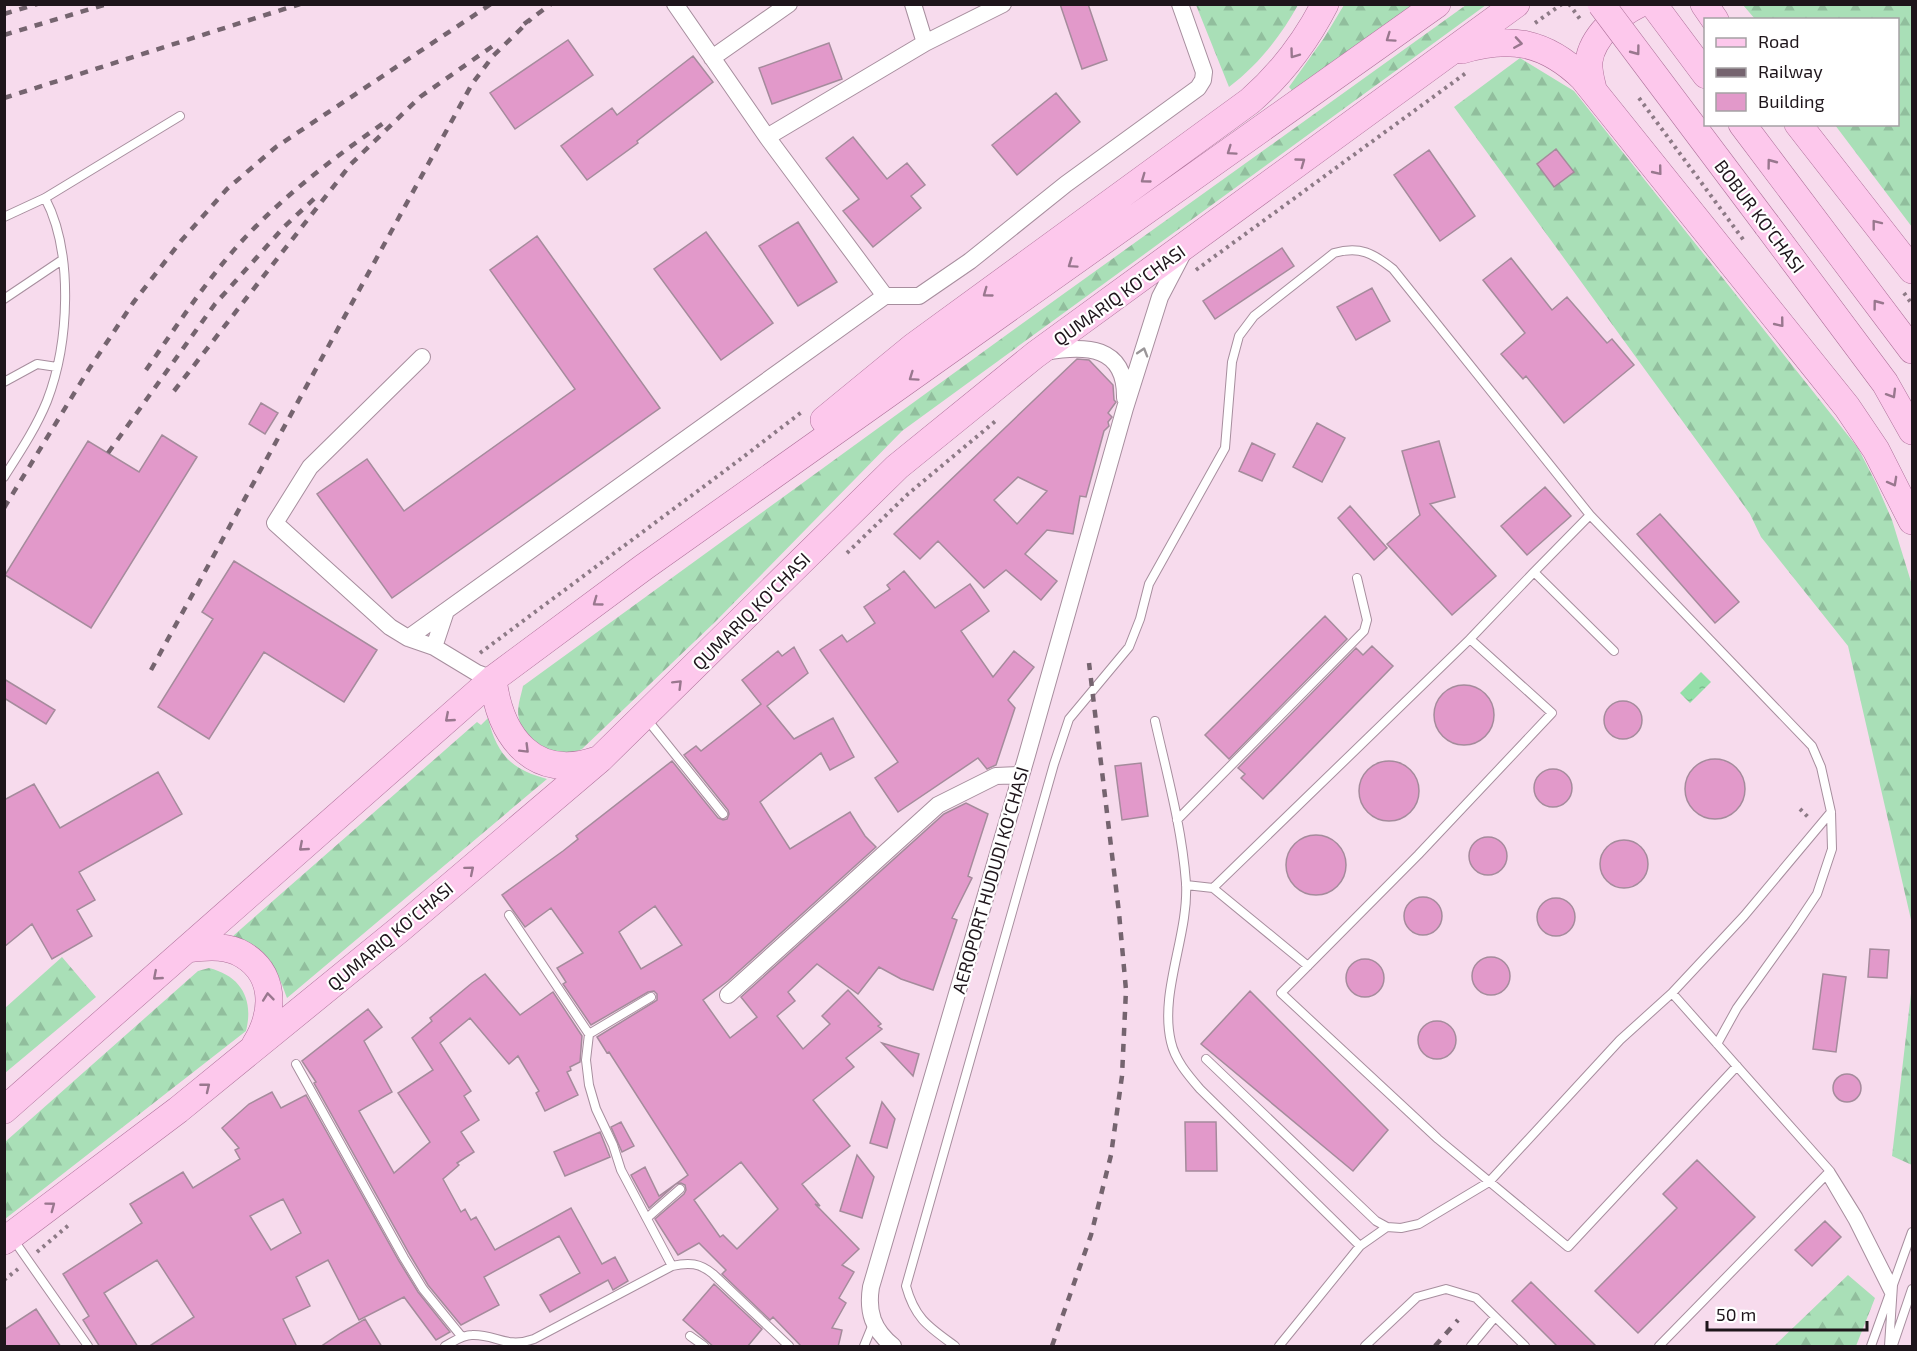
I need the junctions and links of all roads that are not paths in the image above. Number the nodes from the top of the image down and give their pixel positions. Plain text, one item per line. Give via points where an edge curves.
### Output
1 (675, 4) edge
2 (789, 4) edge
3 (913, 4) edge
4 (1003, 4) edge
5 (1180, 4) edge
6 (1325, 4) edge
7 (1437, 4) edge
8 (1516, 4) edge
9 (1639, 4) edge
10 (1653, 4) edge
11 (1703, 5) edge
12 (1592, 14) edge
13 (1713, 18) edge
14 (925, 43) junction
15 (712, 58) junction
16 (1442, 59) junction
17 (1704, 72) edge
18 (1593, 89) junction
19 (180, 116) dead end
20 (1744, 126) edge
21 (1800, 126) edge
22 (768, 137) junction
23 (45, 198) junction
24 (4, 217) edge
25 (1186, 246) junction
26 (62, 260) junction
27 (1912, 270) edge
28 (885, 296) junction
29 (4, 299) edge
30 (1912, 350) edge
31 (1035, 355) junction
32 (422, 357) dead end
33 (57, 367) junction
34 (4, 382) edge
35 (1125, 408) junction
36 (1912, 431) edge
37 (4, 477) edge
38 (1590, 514) junction
39 (1912, 521) edge
40 (644, 567) junction
41 (1534, 572) junction
42 (1357, 578) dead end
43 (446, 610) junction
44 (408, 638) junction
45 (1470, 639) junction
46 (434, 647) junction
47 (1614, 651) dead end
48 (493, 679) junction
49 (645, 717) junction
50 (1155, 721) dead end
51 (600, 759) junction
52 (1021, 775) junction
53 (1832, 812) junction
54 (723, 814) dead end
55 (1178, 820) junction
56 (1186, 885) junction
57 (1214, 888) junction
58 (509, 915) dead end
59 (187, 949) junction
60 (1308, 966) junction
61 (1672, 993) junction
62 (728, 995) dead end
63 (651, 997) dead end
64 (589, 1034) junction
65 (1717, 1044) junction
66 (251, 1051) junction
67 (1206, 1059) dead end
68 (296, 1064) dead end
69 (1737, 1066) junction
70 (8, 1104) edge
71 (1828, 1173) junction
72 (1490, 1182) junction
73 (680, 1189) dead end
74 (646, 1218) junction
75 (1387, 1227) junction
76 (1912, 1232) edge
77 (8, 1238) edge
78 (1360, 1246) junction
79 (672, 1266) junction
80 (1893, 1285) junction
81 (1912, 1289) edge
82 (1890, 1295) junction
83 (1495, 1317) junction
84 (874, 1323) junction
85 (690, 1335) dead end
86 (462, 1337) junction
87 (88, 1347) edge
88 (445, 1347) edge
89 (704, 1347) edge
90 (789, 1347) edge
91 (864, 1347) edge
92 (893, 1347) edge
93 (955, 1347) edge
94 (1279, 1347) edge
95 (1365, 1347) edge
96 (1471, 1347) edge
97 (1525, 1347) edge
98 (1659, 1347) edge
99 (1871, 1347) edge
100 (1889, 1347) edge

1 - 15 street
2 - 15 street
3 - 14 street
4 - 14 street
5 - 28 street via 1204,72 1198,88 919,296
6 -> 40 main road via 1288,62 1250,101 913,347
7 -> 40 main road
8 - 16 main road, QUMARIQ KO'CHASI
9 - 18 main road via 1612,23 1595,46 1589,59
10 - 17 main road
11 - 13 main road
12 -> 36 main road, BOBUR KO'CHASI, bridge via 1767,225 1880,375
14 - 22 street
15 - 22 street
16 -> 18 main road via 1482,43 1509,42 1556,56
25 -> 16 main road, QUMARIQ KO'CHASI
18 -> 39 main road via 1847,407 1875,450
19 - 23 lane
30 -> 20 main road
27 -> 21 main road
22 - 28 street
23 - 24 lane
23 - 26 lane via 54,216
25 - 31 main road, QUMARIQ KO'CHASI
35 -> 25 street, AEROPORT HUDUDI KO'CHASI via 1160,297
26 - 29 lane
26 - 33 lane via 64,315
28 - 43 street
31 - 35 street, AEROPORT HUDUDI KO'CHASI via 1083,348 1107,355 1123,375
49 -> 31 main road, QUMARIQ KO'CHASI via 897,467
32 - 44 street via 310,467 275,523 390,627
33 - 34 lane via 38,364
33 - 37 lane via 34,429
35 - 52 street, AEROPORT HUDUDI KO'CHASI
38 - 41 lane
38 - 53 lane via 1812,746
38 - 93 lane via 1393,268 1375,254 1356,250 1334,253 1254,316 1239,336 1232,362 1225,448 1149,584 1129,647 1069,719 1054,764 906,1286 910,1302 923,1322
40 -> 48 main road
41 - 45 lane
41 - 47 lane
42 - 55 lane via 1366,620 1364,631
43 - 44 street
43 - 46 street
44 - 46 street
45 - 57 lane
45 - 60 lane via 1552,713
46 - 48 street
48 -> 51 main road via 498,706 509,732 533,758 566,766
48 -> 59 main road
49 - 51 main road, QUMARIQ KO'CHASI
49 - 54 lane
50 - 55 lane
66 -> 51 main road, QUMARIQ KO'CHASI
52 - 62 street via 996,776 938,805
52 - 84 street, AEROPORT HUDUDI KO'CHASI via 871,1287 869,1307
53 - 61 lane
53 - 65 lane via 1832,849 1817,894 1737,1008
55 - 56 lane
56 - 57 lane
56 - 78 lane via 1168,1021 1171,1044 1183,1069
57 - 60 lane
58 - 64 lane
66 -> 59 main road via 264,1030 270,998 256,967 237,952 209,947
59 -> 70 main road
60 - 72 lane via 1281,993
61 - 65 lane
61 - 72 lane via 1620,1040
63 - 64 lane
64 - 74 lane via 589,1085 621,1170
65 - 69 lane
77 -> 66 main road, QUMARIQ KO'CHASI
67 - 75 lane via 1376,1221
68 - 86 lane via 404,1258 423,1289
69 - 71 lane
69 - 72 lane via 1568,1247
71 - 80 lane via 1858,1216
71 - 82 lane
71 - 98 lane
72 - 75 lane via 1419,1224
73 - 74 lane
74 - 79 lane
75 - 78 lane
76 - 80 lane
77 - 87 lane via 28,1260
78 - 94 lane
79 - 86 lane via 534,1339 510,1343 472,1335
79 - 90 lane via 704,1266
80 - 82 lane
80 - 100 lane
81 - 100 lane
82 - 99 lane
82 - 100 lane
83 - 95 lane via 1476,1298 1446,1289 1417,1297
83 - 96 lane
83 - 97 lane
84 - 91 lane
84 - 92 street
85 - 89 lane
86 - 88 lane

